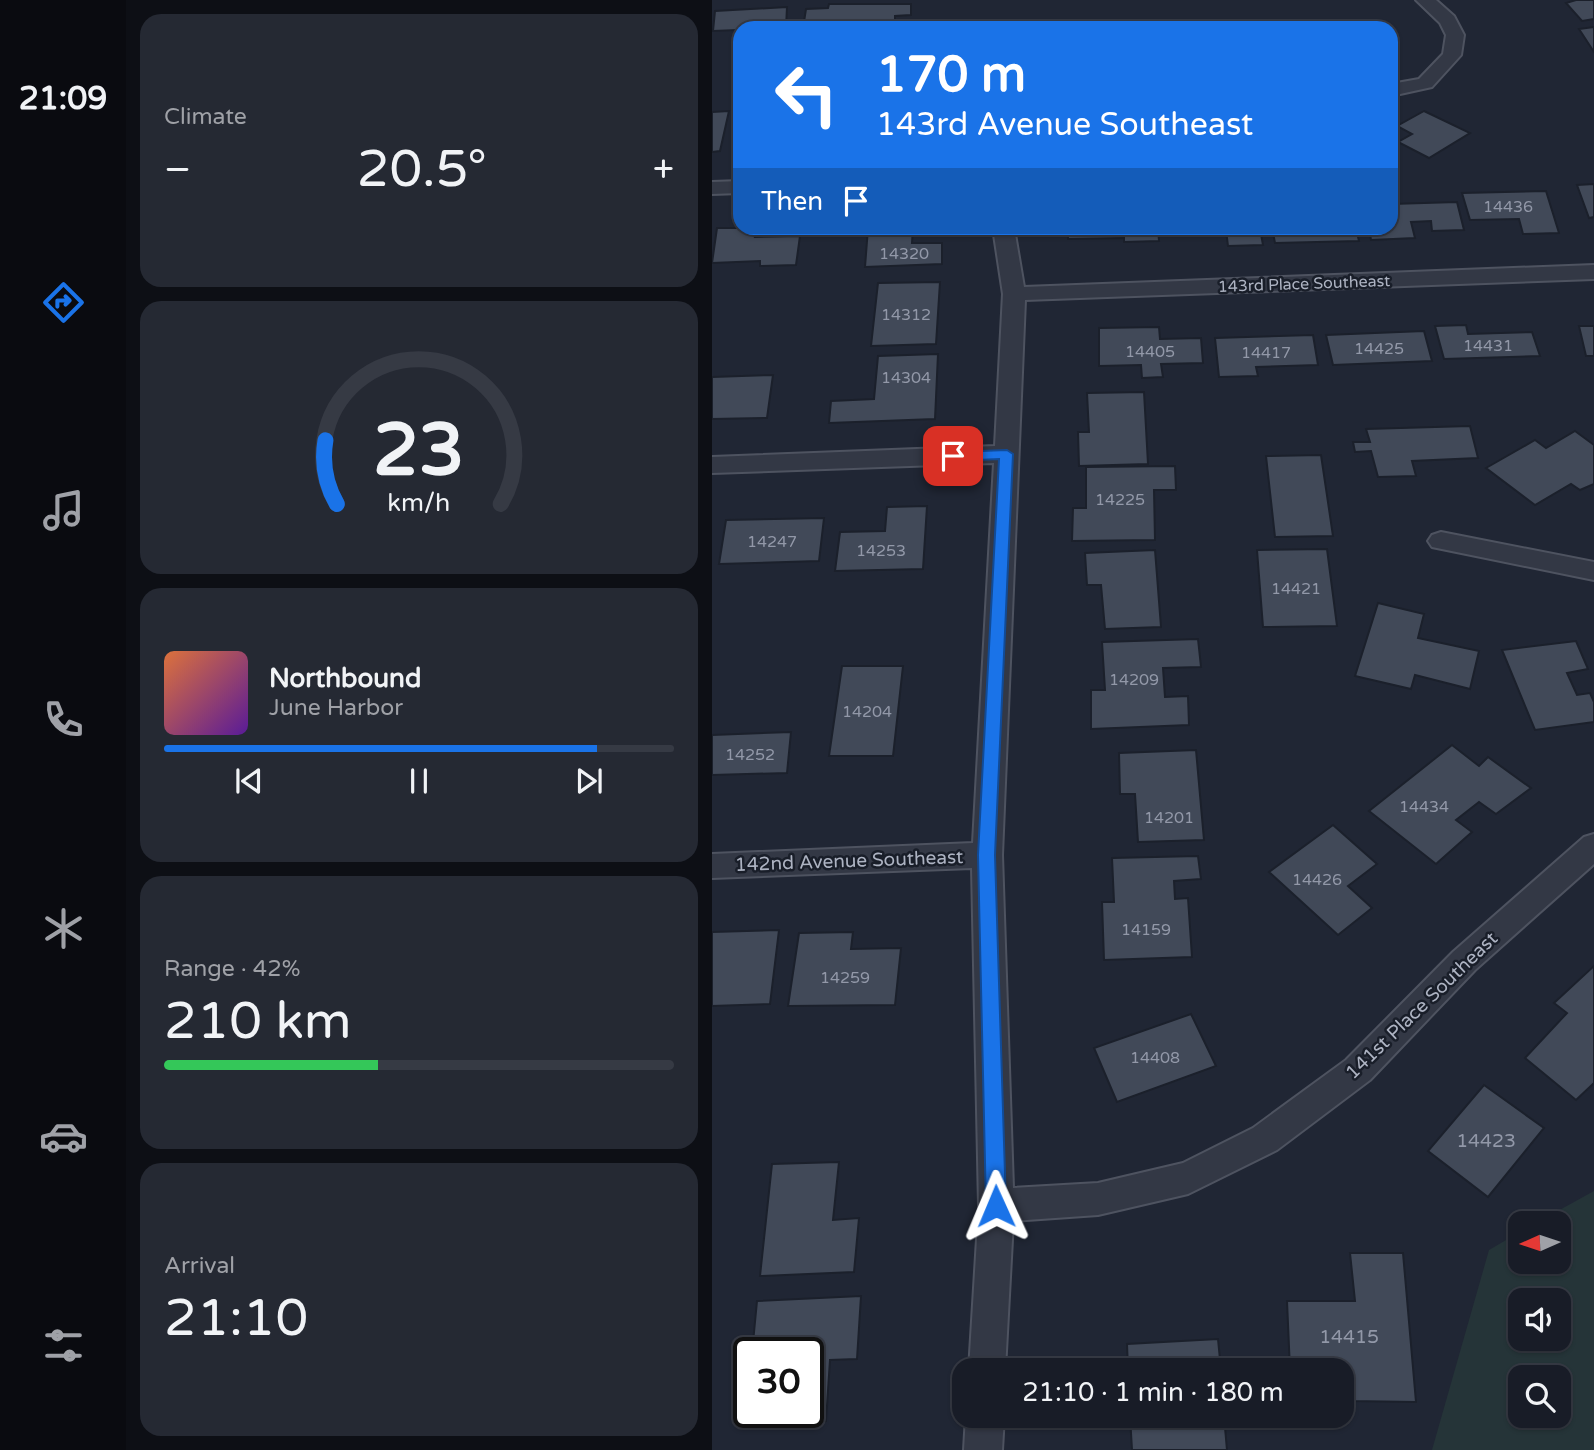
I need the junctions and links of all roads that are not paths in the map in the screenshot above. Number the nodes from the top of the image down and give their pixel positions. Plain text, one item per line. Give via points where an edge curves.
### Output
1 (1425, 0) edge
2 (1398, 89) edge
3 (733, 187) edge
4 (712, 188) edge
5 (1004, 235) edge
6 (1594, 272) edge
7 (1014, 294) junction
8 (1007, 454) junction
9 (712, 466) edge
10 (1441, 541) dead end
11 (1594, 571) edge
12 (1594, 846) edge
13 (987, 855) junction
14 (712, 866) edge
15 (996, 1206) junction
16 (988, 1358) edge
17 (984, 1428) edge
18 (983, 1450) edge

1 - 2 street via 1448,20 1455,35 1452,55 1425,83
3 - 4 street
5 - 7 street
6 - 7 street, 143rd Place Southeast
7 - 8 street
8 - 9 street
8 - 13 street
10 - 11 street
12 - 15 street, 141st Place Southeast via 1464,961 1358,1070 1264,1139 1188,1178 1098,1199
13 - 14 street, 142nd Avenue Southeast
13 - 15 street
15 - 16 street
17 - 18 street

